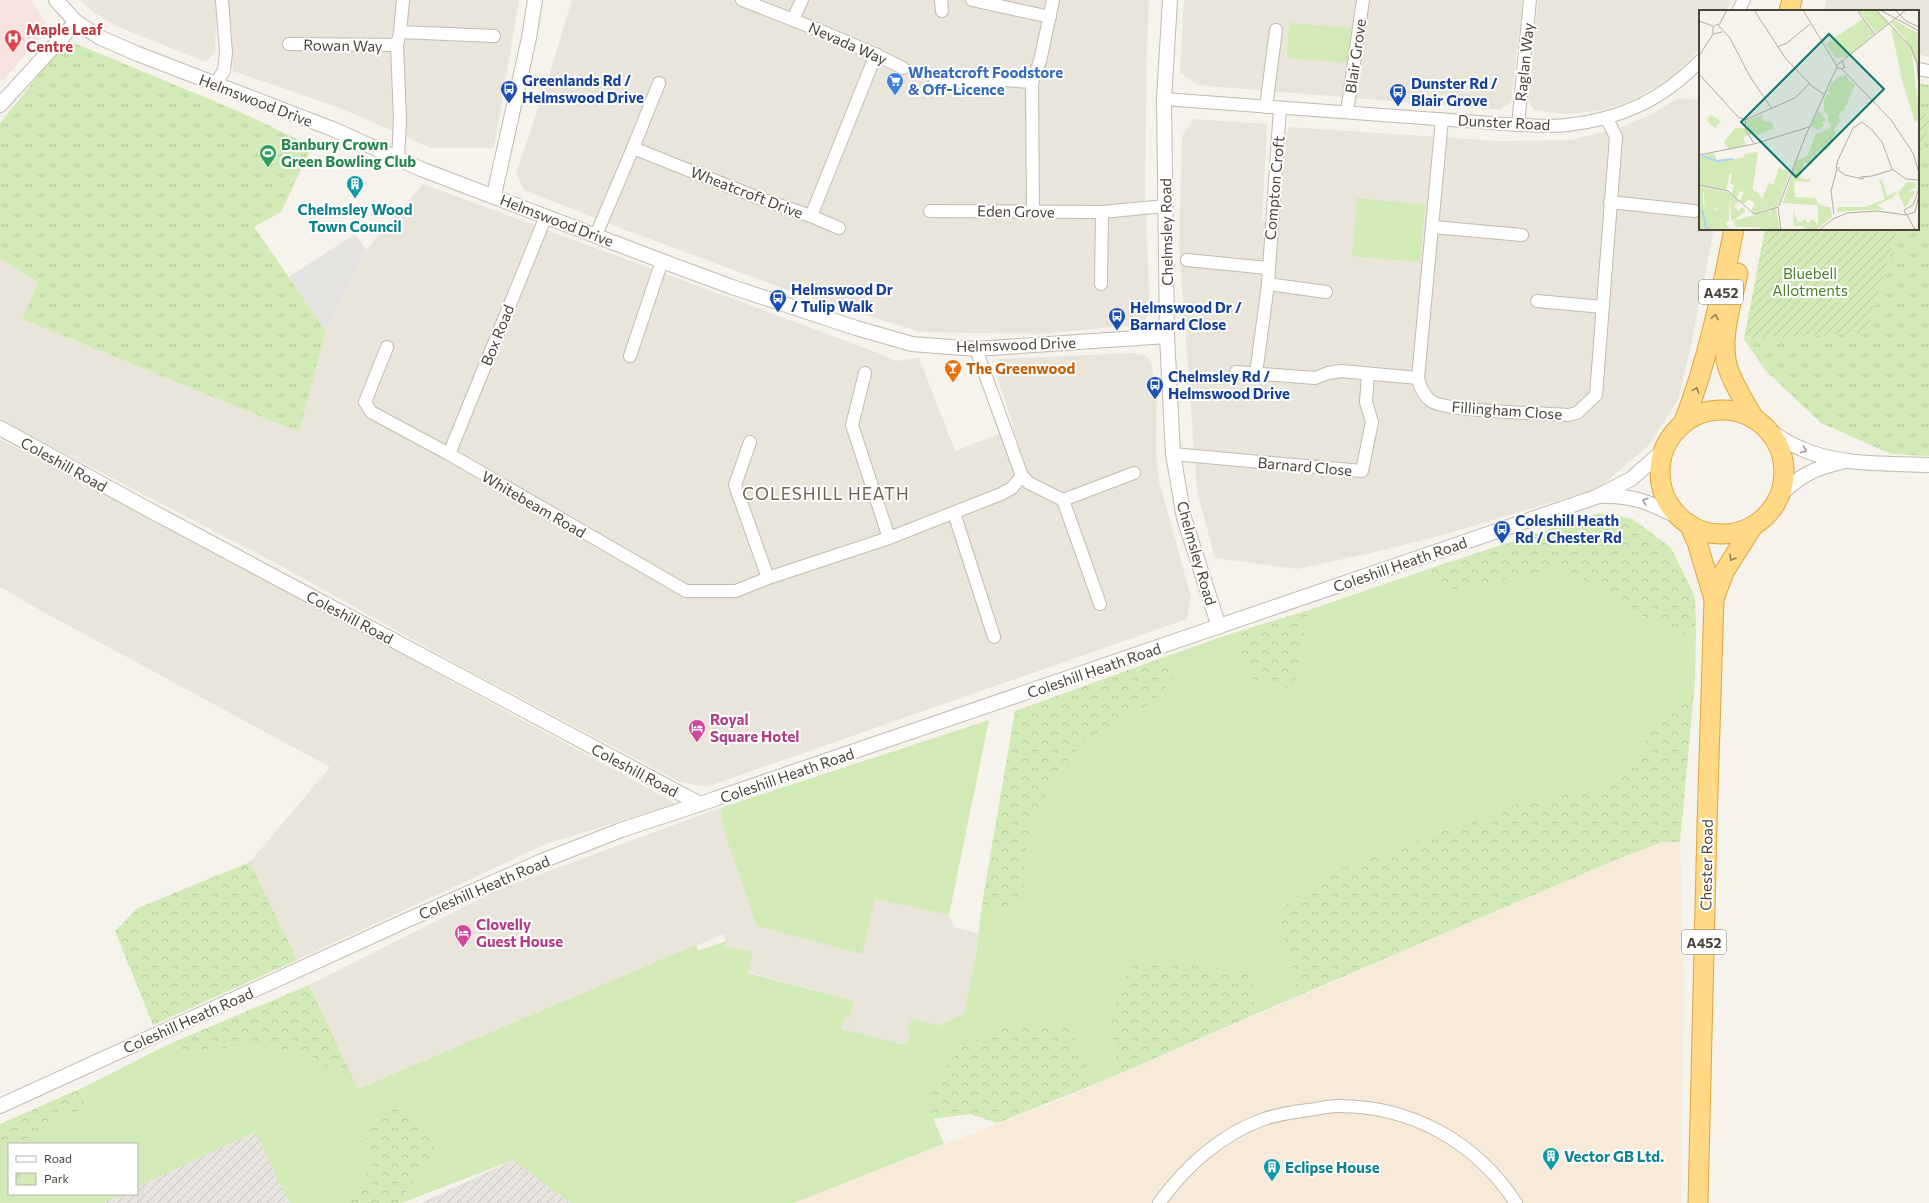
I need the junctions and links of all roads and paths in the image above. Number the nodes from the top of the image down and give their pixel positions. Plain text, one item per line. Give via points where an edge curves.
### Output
1 (56, 0) edge
2 (222, 0) edge
3 (403, 0) edge
4 (534, 0) edge
5 (742, 0) edge
6 (802, 0) edge
7 (972, 0) edge
8 (1053, 0) edge
9 (1170, 0) edge
10 (1364, 0) edge
11 (1530, 0) edge
12 (1744, 0) edge
13 (1781, 0) edge
14 (1792, 0) edge
15 (1739, 10) edge
16 (1779, 10) edge
17 (1789, 10) edge
18 (1050, 17) junction
19 (793, 19) junction
20 (76, 22) junction
21 (1276, 30) dead end
22 (400, 32) junction
23 (494, 36) dead end
24 (289, 44) dead end
25 (397, 45) junction
26 (876, 54) junction
27 (1699, 62) edge
28 (903, 68) dead end
29 (1919, 69) edge
30 (1929, 71) edge
31 (1032, 82) junction
32 (659, 83) dead end
33 (215, 84) junction
34 (934, 84) dead end
35 (1164, 99) junction
36 (1, 102) edge
37 (1266, 107) junction
38 (1280, 108) junction
39 (1347, 112) junction
40 (1442, 119) junction
41 (1607, 119) junction
42 (1518, 125) junction
43 (633, 148) junction
44 (398, 159) junction
45 (494, 195) junction
46 (1610, 202) junction
47 (1165, 206) junction
48 (930, 211) dead end
49 (1033, 211) junction
50 (1102, 212) junction
51 (1694, 212) dead end
52 (546, 216) junction
53 (811, 216) junction
54 (1433, 227) junction
55 (839, 228) dead end
56 (1734, 230) edge
57 (1746, 230) edge
58 (596, 235) junction
59 (1522, 235) dead end
60 (1187, 260) dead end
61 (662, 261) junction
62 (1268, 268) junction
63 (1100, 284) dead end
64 (1268, 284) junction
65 (1326, 292) dead end
66 (1537, 301) dead end
67 (1603, 307) junction
68 (1167, 336) junction
69 (387, 346) dead end
70 (976, 348) junction
71 (630, 356) dead end
72 (1236, 372) dead end
73 (865, 373) dead end
74 (1256, 374) junction
75 (1368, 374) junction
76 (1418, 378) junction
77 (1754, 418) junction
78 (1683, 424) junction
79 (0, 428) edge
80 (1770, 431) junction
81 (750, 442) dead end
82 (1664, 450) junction
83 (449, 454) junction
84 (1173, 454) junction
85 (1848, 461) junction
86 (1929, 465) edge
87 (1134, 473) dead end
88 (1022, 476) junction
89 (1781, 494) junction
90 (1596, 497) junction
91 (1063, 500) junction
92 (954, 513) junction
93 (1684, 521) junction
94 (1754, 526) junction
95 (889, 538) junction
96 (768, 578) junction
97 (1714, 599) junction
98 (1100, 604) dead end
99 (1219, 627) junction
100 (994, 637) dead end
101 (700, 804) junction
102 (0, 1106) edge
103 (1159, 1203) edge
104 (1516, 1203) edge
105 (1698, 1203) edge

1 - 20 street, Helmswood Drive
2 - 33 street via 226,53 224,71
3 - 22 street, Rowan Way
4 - 45 street via 529,38
5 - 19 street, Nevada Way
6 - 19 street, Nevada Way
7 - 18 street
8 - 18 street
9 - 35 street, Chelmsley Road
10 - 39 street, Blair Grove
11 - 42 street, Raglan Way
12 - 15 street
13 - 16 highway
14 - 17 highway
18 - 31 street via 1040,62
19 - 26 street, Nevada Way
20 - 33 street, Helmswood Drive via 102,38
20 - 36 street
21 - 37 street
22 - 23 street, Rowan Way
22 - 25 street, Rowan Way
24 - 25 street, Rowan Way
25 - 44 street, Rowan Way via 400,119
26 - 28 street, Nevada Way
26 - 53 street, Wheatcroft Drive
27 - 41 street, Dunster Road via 1677,84 1645,103
29 - 30 street
31 - 34 street via 987,79
31 - 49 street
32 - 43 street
33 - 44 street, Helmswood Drive via 335,130
35 - 37 street, Dunster Road
35 - 47 street, Chelmsley Road
37 - 38 street, Dunster Road
38 - 39 street, Dunster Road
38 - 62 street, Compton Croft
39 - 40 street, Dunster Road
40 - 42 street, Dunster Road
40 - 54 street, Fillingham Close
41 - 42 street, Dunster Road via 1566,125
41 - 46 street, Fillingham Close via 1616,137
43 - 53 street, Wheatcroft Drive
43 - 58 street
44 - 45 street, Helmswood Drive
45 - 52 street, Helmswood Drive
46 - 51 street
46 - 67 street, Fillingham Close
47 - 50 street, Eden Grove
47 - 68 street, Chelmsley Road
48 - 49 street, Eden Grove
49 - 50 street, Eden Grove
50 - 63 street
52 - 58 street, Helmswood Drive
52 - 83 street, Box Road
53 - 55 street
54 - 59 street
54 - 76 street, Fillingham Close
78 -> 56 highway, A452 via 1707,356
57 - 77 highway, A452 via 1726,336 1726,356 1728,369
58 - 61 street, Helmswood Drive
60 - 62 street
61 - 70 street, Helmswood Drive via 732,287 912,344
61 - 71 street
62 - 64 street, Compton Croft
64 - 65 street
64 - 74 street, Compton Croft
66 - 67 street
67 - 76 street, Fillingham Close via 1596,395 1577,413 1568,415 1453,408 1432,402 1424,395
68 - 70 street, Helmswood Drive
68 - 84 street, Chelmsley Road
69 - 83 street, Whitebeam Road via 366,402 368,409
70 - 88 street
72 - 74 street
73 - 95 street via 852,425
74 - 75 street via 1315,378 1341,371
75 - 76 street
75 - 84 street, Barnard Close via 1366,402 1372,422 1362,471
77 - 78 highway via 1725,409 1696,415
77 - 80 highway
78 - 82 highway via 1675,431
79 - 101 street, Coleshill Road
80 -> 85 street via 1803,450
80 - 89 highway via 1779,445 1784,461
81 - 96 street via 736,485
82 - 90 street, Coleshill Heath Road via 1631,479
82 - 93 highway via 1660,468 1662,486 1669,503
83 - 96 street, Whitebeam Road via 686,591 736,591
84 - 99 street, Chelmsley Road via 1184,518
85 - 86 street
85 - 89 street via 1809,471
87 - 91 street
88 - 91 street via 1029,483
88 - 92 street, Whitebeam Road via 1012,488
89 - 94 highway via 1765,518
93 -> 90 street, Coleshill Heath Road via 1637,498
90 - 99 street, Coleshill Heath Road
91 - 98 street
92 - 95 street, Whitebeam Road
92 - 100 street
93 - 94 highway via 1704,531 1721,534 1738,532
93 - 97 highway, Chester Road / A452 via 1697,542
94 -> 97 highway, Chester Road / A452 via 1724,572
95 - 96 street, Whitebeam Road
97 - 105 highway, Chester Road / A452 via 1706,825
99 - 101 street, Coleshill Heath Road
101 - 102 street, Coleshill Heath Road via 621,830 542,861
103 - 104 street via 1200,1158 1244,1128 1264,1119 1337,1106 1380,1110 1406,1117 1447,1134 1483,1163 1498,1178

